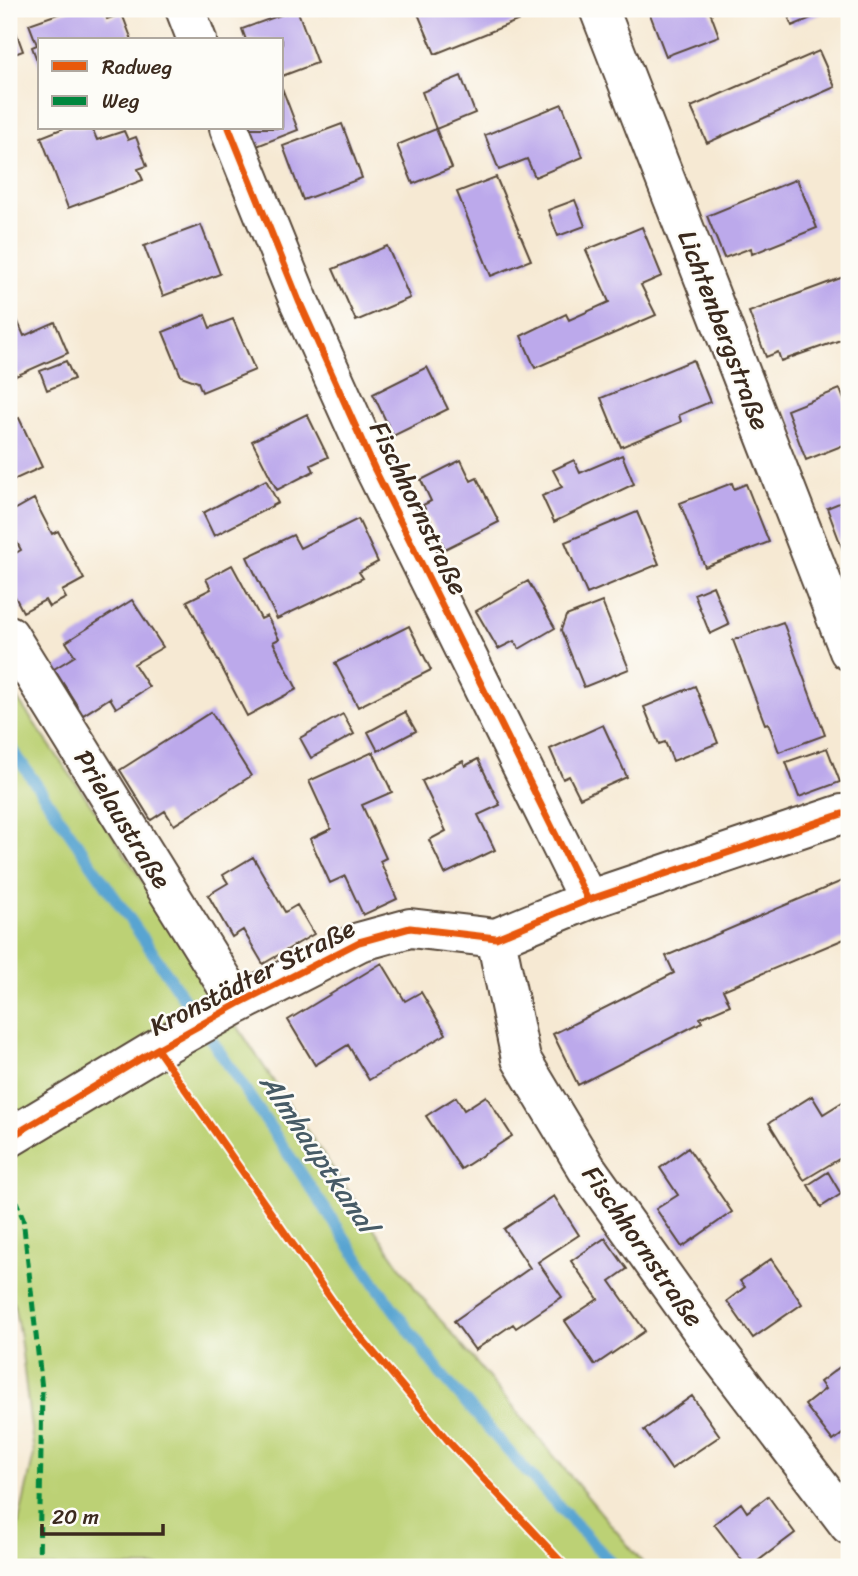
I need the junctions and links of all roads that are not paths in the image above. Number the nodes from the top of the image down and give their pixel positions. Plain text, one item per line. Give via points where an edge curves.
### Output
1 (185, 9) edge
2 (598, 9) edge
3 (196, 38) edge
4 (230, 130) edge
5 (9, 635) edge
6 (849, 651) edge
7 (849, 814) edge
8 (588, 900) junction
9 (496, 938) junction
10 (238, 1004) junction
11 (9, 1138) edge
12 (849, 1525) edge

1 - 3 street
2 - 6 street, Lichtenbergstraße
4 - 8 street, Fischhornstraße via 299,301 375,470
5 - 10 street, Prielaustraße
7 - 8 street, Kronstädter Straße
8 - 9 street, Kronstädter Straße
9 - 10 street, Kronstädter Straße via 410,928 359,942
9 - 12 street, Fischhornstraße via 522,1059 574,1147 713,1346
10 - 11 street, Kronstädter Straße

